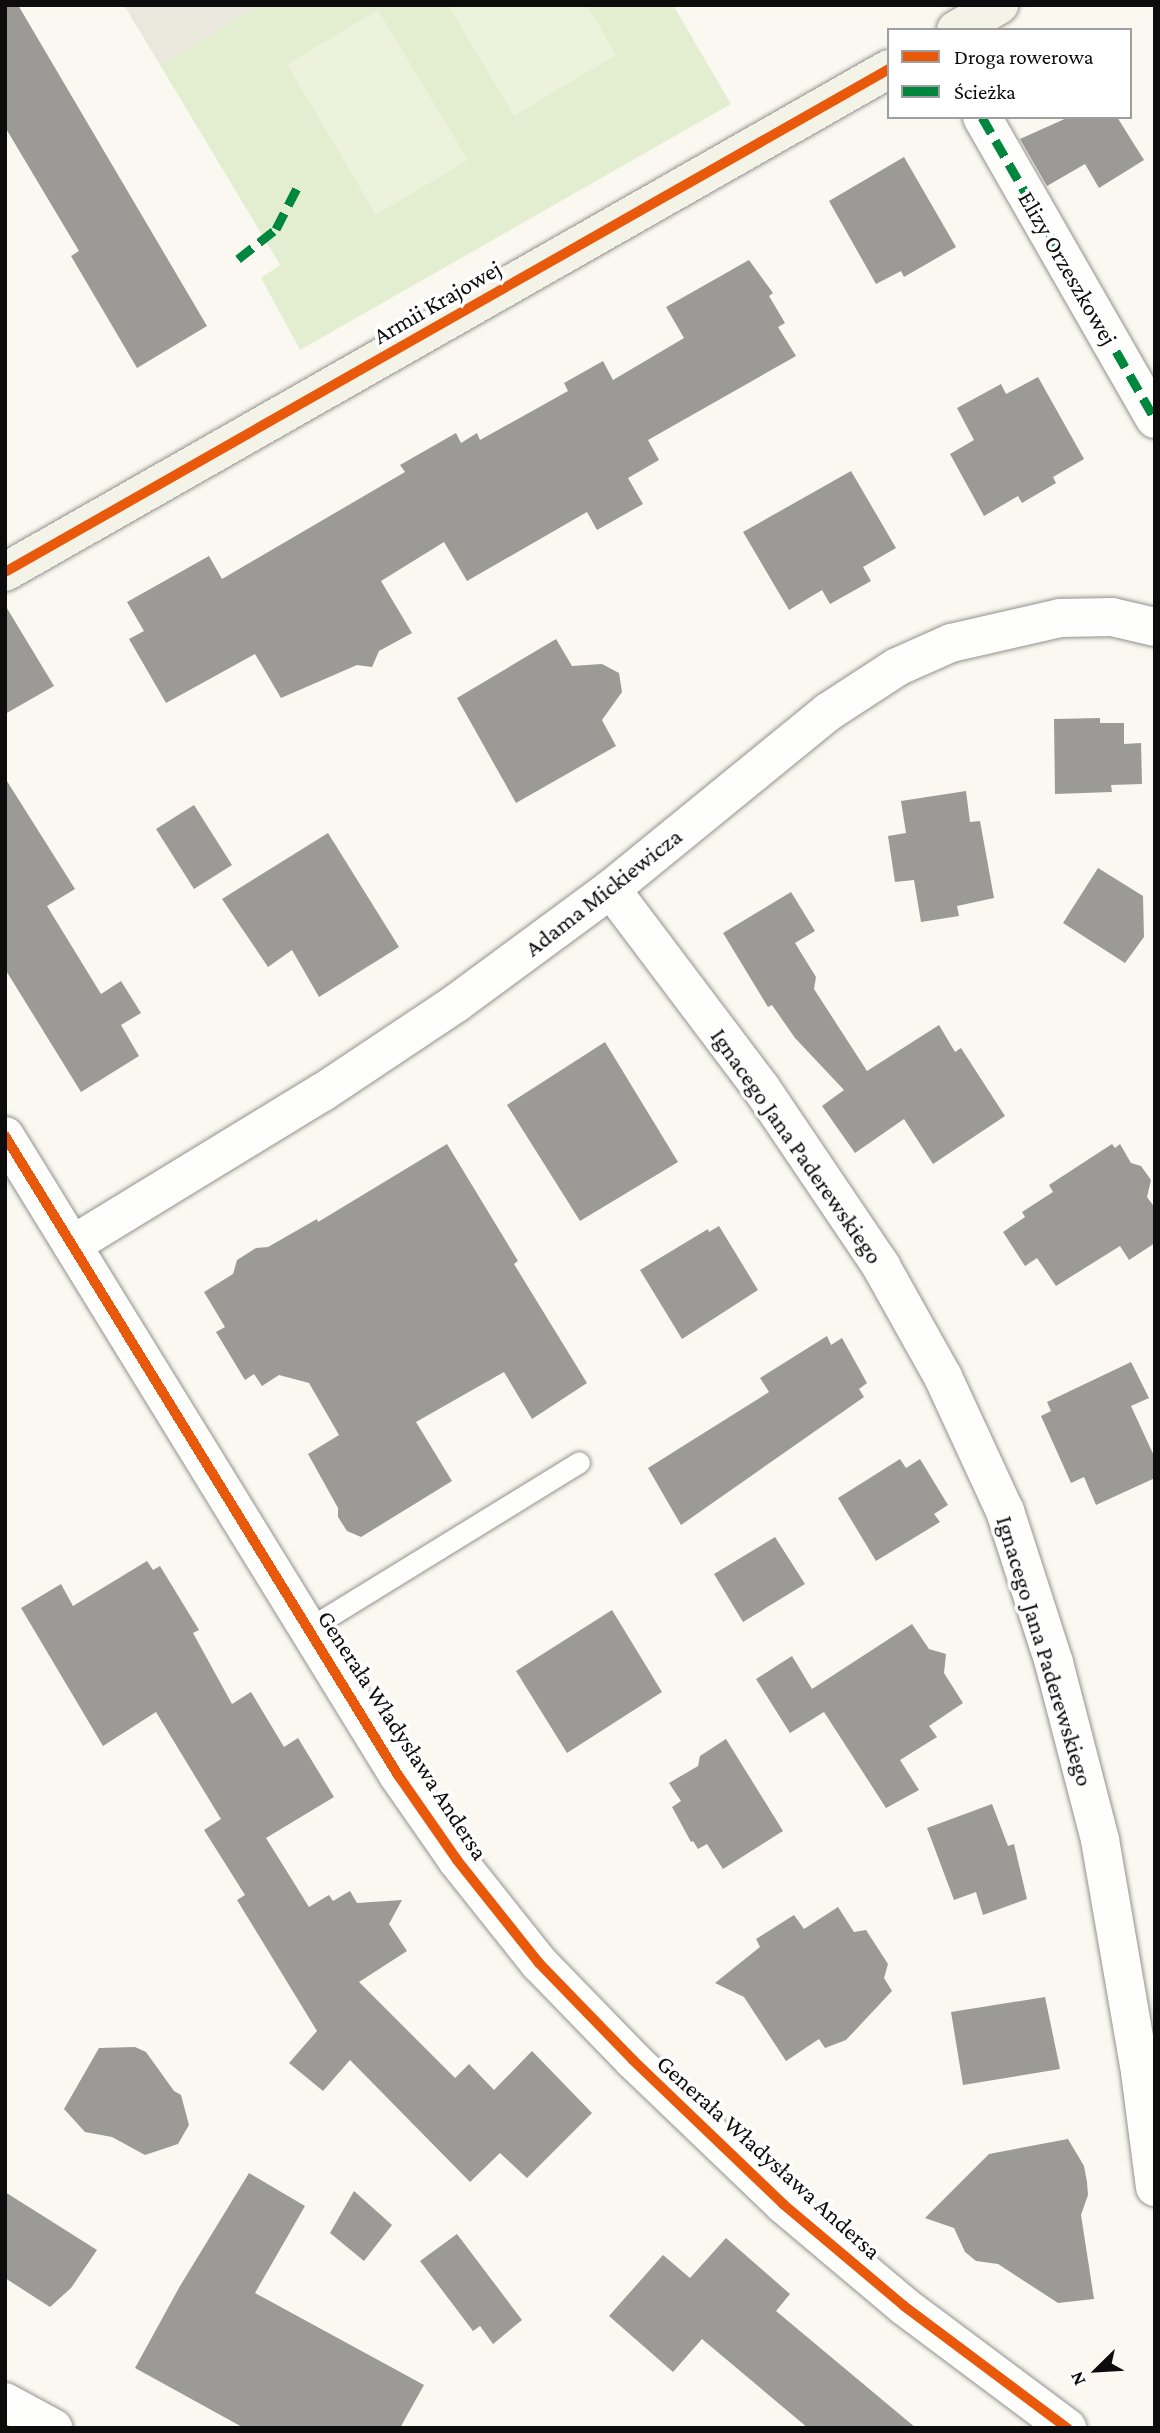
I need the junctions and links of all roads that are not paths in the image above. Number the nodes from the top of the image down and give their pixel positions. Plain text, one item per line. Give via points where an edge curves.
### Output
1 (999, 5) edge
2 (959, 28) edge
3 (887, 70) edge
4 (983, 119) edge
5 (1155, 419) edge
6 (5, 572) edge
7 (1155, 627) edge
8 (611, 889) junction
9 (5, 1136) edge
10 (72, 1245) junction
11 (579, 1462) dead end
12 (308, 1629) junction
13 (1155, 2187) edge
14 (5, 2402) edge
15 (53, 2428) edge
16 (1068, 2428) edge

1 - 2 street
3 - 6 street, Armii Krajowej
4 - 5 street, Elizy Orzeszkowej
7 - 8 street, Adama Mickiewicza via 1112,617 1060,618 951,643 897,667 828,712
8 - 10 street, Adama Mickiewicza via 455,1004 345,1077
8 - 13 street, Ignacego Jana Paderewskiego via 761,1088 881,1266 943,1377 1005,1511 1054,1663 1100,1840
9 - 10 street, Generała Władysława Andersa
10 - 12 street, Generała Władysława Andersa
11 - 12 lane
12 - 16 street, Generała Władysława Andersa via 398,1775 457,1860 539,1964 783,2204 904,2306
14 - 15 street

